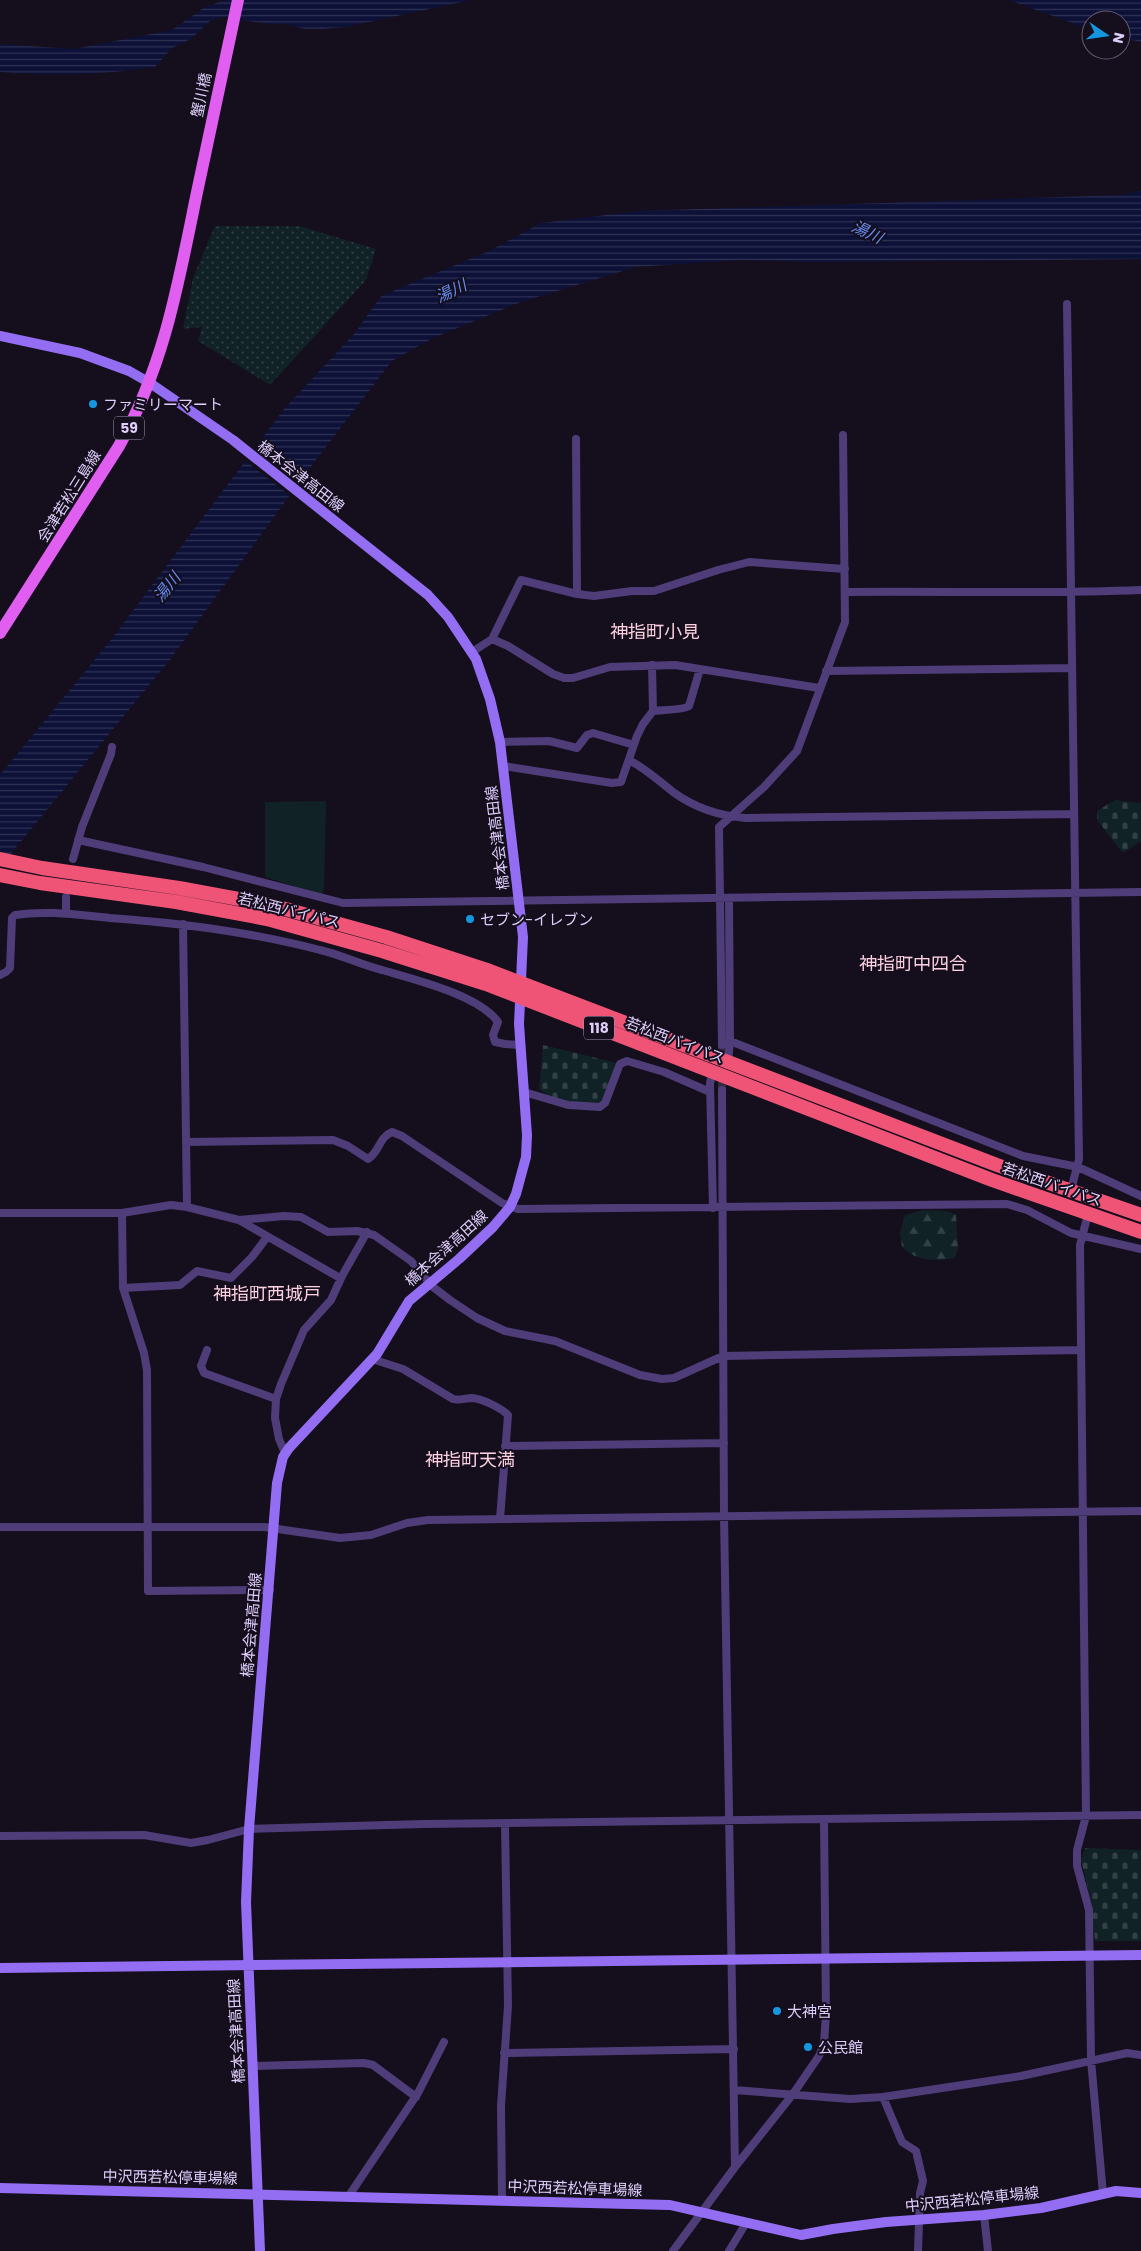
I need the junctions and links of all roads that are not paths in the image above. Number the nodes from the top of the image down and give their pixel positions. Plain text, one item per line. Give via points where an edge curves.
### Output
1 (238, 0) edge
2 (196, 196) joint
3 (1067, 304) dead end
4 (0, 336) edge
5 (150, 383) junction
6 (843, 435) dead end
7 (576, 439) dead end
8 (845, 569) junction
9 (1141, 590) edge
10 (846, 592) junction
11 (1070, 592) junction
12 (577, 594) junction
13 (0, 633) edge
14 (492, 639) junction
15 (472, 652) junction
16 (652, 665) junction
17 (1072, 668) junction
18 (700, 669) junction
19 (826, 671) junction
20 (819, 688) junction
21 (653, 711) junction
22 (500, 742) junction
23 (634, 745) junction
24 (112, 747) dead end
25 (629, 760) junction
26 (503, 766) junction
27 (1074, 814) junction
28 (729, 816) junction
29 (78, 840) junction
30 (0, 859) edge
31 (73, 859) dead end
32 (0, 875) edge
33 (1141, 892) edge
34 (1075, 893) junction
35 (66, 897) dead end
36 (729, 898) junction
37 (718, 899) junction
38 (520, 902) junction
39 (66, 914) junction
40 (184, 924) junction
41 (0, 975) edge
42 (521, 990) junction
43 (730, 1041) junction
44 (521, 1045) junction
45 (722, 1045) tunnel mouth
46 (728, 1062) junction
47 (712, 1072) junction
48 (722, 1090) tunnel mouth
49 (524, 1092) junction
50 (710, 1092) junction
51 (186, 1142) junction
52 (1078, 1167) junction
53 (1071, 1190) junction
54 (1141, 1196) edge
55 (187, 1207) junction
56 (510, 1207) junction
57 (713, 1208) junction
58 (722, 1208) junction
59 (0, 1213) edge
60 (122, 1213) junction
61 (1088, 1214) junction
62 (1141, 1214) edge
63 (238, 1220) junction
64 (367, 1232) junction
65 (1141, 1232) edge
66 (1080, 1236) junction
67 (267, 1237) junction
68 (1141, 1250) edge
69 (340, 1278) junction
70 (429, 1283) junction
71 (123, 1288) junction
72 (207, 1350) dead end
73 (1081, 1350) junction
74 (723, 1356) junction
75 (372, 1359) junction
76 (276, 1398) junction
77 (724, 1443) junction
78 (505, 1446) junction
79 (285, 1453) junction
80 (1141, 1511) edge
81 (1082, 1512) junction
82 (724, 1516) junction
83 (500, 1519) junction
84 (0, 1527) edge
85 (146, 1527) junction
86 (274, 1528) junction
87 (270, 1590) junction
88 (1141, 1815) edge
89 (1086, 1816) junction
90 (824, 1820) junction
91 (728, 1821) junction
92 (505, 1825) junction
93 (249, 1829) junction
94 (0, 1836) edge
95 (1141, 1955) edge
96 (1089, 1956) junction
97 (731, 1959) junction
98 (825, 1959) junction
99 (507, 1962) junction
100 (247, 1965) junction
101 (0, 1968) edge
102 (444, 2042) dead end
103 (734, 2049) junction
104 (504, 2053) junction
105 (1141, 2055) edge
106 (1091, 2060) junction
107 (253, 2066) junction
108 (734, 2090) junction
109 (793, 2094) junction
110 (416, 2097) junction
111 (883, 2097) junction
112 (735, 2167) junction
113 (0, 2188) edge
114 (1141, 2193) edge
115 (258, 2194) junction
116 (1102, 2194) junction
117 (348, 2197) junction
118 (502, 2200) junction
119 (702, 2211) junction
120 (984, 2215) junction
121 (920, 2220) junction
122 (746, 2223) junction
123 (260, 2251) edge
124 (674, 2251) edge
125 (729, 2251) edge
126 (918, 2251) edge
127 (988, 2251) edge

1 - 2 main road, 蟹川橋 / 59
2 - 5 main road, 会津若松三島線 / 59 via 168,328
3 - 11 street
4 - 5 main road, 橋本会津高田線 via 80,353 129,371
5 - 13 main road, 会津若松三島線 / 59 via 119,446
5 - 15 main road, 橋本会津高田線 via 233,440 428,595 448,616
6 - 8 street
7 - 12 street
8 - 10 street
8 - 12 street via 749,562 654,591 632,590 594,596
9 - 11 street
10 - 11 street
10 - 19 street via 845,622
11 - 17 street
12 - 14 street via 522,580
14 - 15 street
14 - 16 street via 564,678 610,667
15 - 22 main road, 橋本会津高田線 via 485,683
16 - 18 street
16 - 21 street
17 - 19 street
17 - 27 street
18 - 20 street
18 - 21 street via 689,706
19 - 20 street
20 - 28 street via 797,751 746,804
21 - 23 street
22 - 23 street via 549,741 577,748 587,735 593,733
22 - 26 main road, 橋本会津高田線
23 - 25 street
24 - 29 street
25 - 26 street via 624,777 616,784
25 - 28 street via 647,769 687,800
26 - 38 main road, 橋本会津高田線
27 - 28 street
27 - 34 street
28 - 37 street via 719,827
29 - 31 street
29 - 38 street via 203,867 339,902
30 - 42 highway, 若松西バイパス / 118 via 270,905 460,960
32 - 42 highway, 若松西バイパス / 118 via 268,919
33 - 34 street
34 - 36 street
34 - 52 street
35 - 39 street
36 - 37 street
36 - 43 street
37 - 38 street
37 - 45 street
38 - 42 main road, 橋本会津高田線 via 523,937
39 - 40 street
39 - 41 street via 15,915 12,918 10,968
40 - 44 street via 279,940 348,957 405,976 478,1004 498,1022 493,1035 495,1042
40 - 51 street
42 - 44 main road, 橋本会津高田線
42 - 46 highway, 若松西バイパス / 118
42 - 47 highway, 若松西バイパス / 118
43 - 46 street
43 - 52 street via 1023,1156
44 - 49 main road, 橋本会津高田線
46 - 53 highway, 若松西バイパス / 118
47 - 50 street
47 - 61 highway, 若松西バイパス / 118
48 - 58 street
49 - 50 street via 568,1106 600,1107 605,1103 620,1064 626,1061 664,1072
49 - 56 main road, 橋本会津高田線 via 526,1157
50 - 57 street
51 - 55 street
51 - 56 street via 333,1140 368,1159 376,1153 386,1134 392,1132
52 - 53 street
52 - 54 street
53 - 62 highway, 若松西バイパス / 118
55 - 60 street via 170,1205
55 - 63 street
56 - 57 street via 544,1210
56 - 70 main road, 橋本会津高田線 via 478,1243
57 - 58 street
58 - 66 street via 1007,1204 1027,1210
58 - 74 street
59 - 60 street
60 - 71 street
61 - 65 highway, 若松西バイパス / 118
61 - 66 street
63 - 64 street via 291,1216 308,1220 328,1232
63 - 67 street
64 - 69 street
64 - 70 street via 397,1250
66 - 68 street
66 - 73 street
67 - 69 street
67 - 71 street via 231,1278 197,1271 180,1286
69 - 76 street via 323,1311 304,1330
70 - 74 street via 477,1318 505,1332 555,1341 640,1375 669,1379
70 - 75 main road, 橋本会津高田線 via 403,1309
71 - 85 street via 147,1370
72 - 76 street via 201,1366 204,1373
73 - 74 street
73 - 81 street
74 - 77 street
75 - 78 street via 403,1369 458,1401 476,1399 504,1411 508,1416
75 - 79 main road, 橋本会津高田線
76 - 79 street via 275,1418
77 - 78 street
77 - 82 street
78 - 83 street
79 - 86 main road, 橋本会津高田線 via 278,1483
80 - 81 street
81 - 82 street
81 - 89 street
82 - 83 street
82 - 91 street
83 - 86 street via 428,1520 371,1535 340,1538
84 - 85 street
85 - 86 street
85 - 87 street via 148,1592
86 - 87 main road, 橋本会津高田線
87 - 93 main road, 橋本会津高田線
88 - 89 street
89 - 90 street
89 - 96 street via 1077,1850 1077,1866 1089,1910
90 - 91 street
90 - 98 street
91 - 92 street
91 - 97 street
92 - 93 street
92 - 99 street
93 - 94 street via 190,1843 144,1835
93 - 100 main road, 橋本会津高田線
95 - 96 main road
96 - 98 main road
96 - 106 street
97 - 98 main road
97 - 99 main road
97 - 103 street
98 - 109 street via 824,2044
99 - 100 main road
99 - 104 street
100 - 101 main road
100 - 107 main road, 橋本会津高田線
102 - 110 street
103 - 104 street
103 - 108 street
104 - 118 street
105 - 106 street
106 - 111 street via 1021,2076
106 - 116 street
107 - 110 street via 364,2063 374,2065
107 - 115 main road, 橋本会津高田線
108 - 109 street
108 - 112 street
109 - 111 street via 850,2099
109 - 112 street
110 - 117 street
111 - 121 street via 902,2142 916,2152 923,2181
112 - 119 street
113 - 115 main road, 中沢西若松停車場線
114 - 116 main road, 中沢西若松停車場線 via 1116,2190
115 - 117 main road, 中沢西若松停車場線
115 - 123 main road, 橋本会津高田線
116 - 120 main road, 中沢西若松停車場線 via 1041,2208
117 - 118 main road, 中沢西若松停車場線
118 - 119 main road, 中沢西若松停車場線 via 670,2205
119 - 122 main road, 中沢西若松停車場線
119 - 124 street
120 - 121 main road, 中沢西若松停車場線
120 - 127 street
121 - 122 main road, 中沢西若松停車場線 via 858,2225 801,2236
121 - 126 street
122 - 125 street

